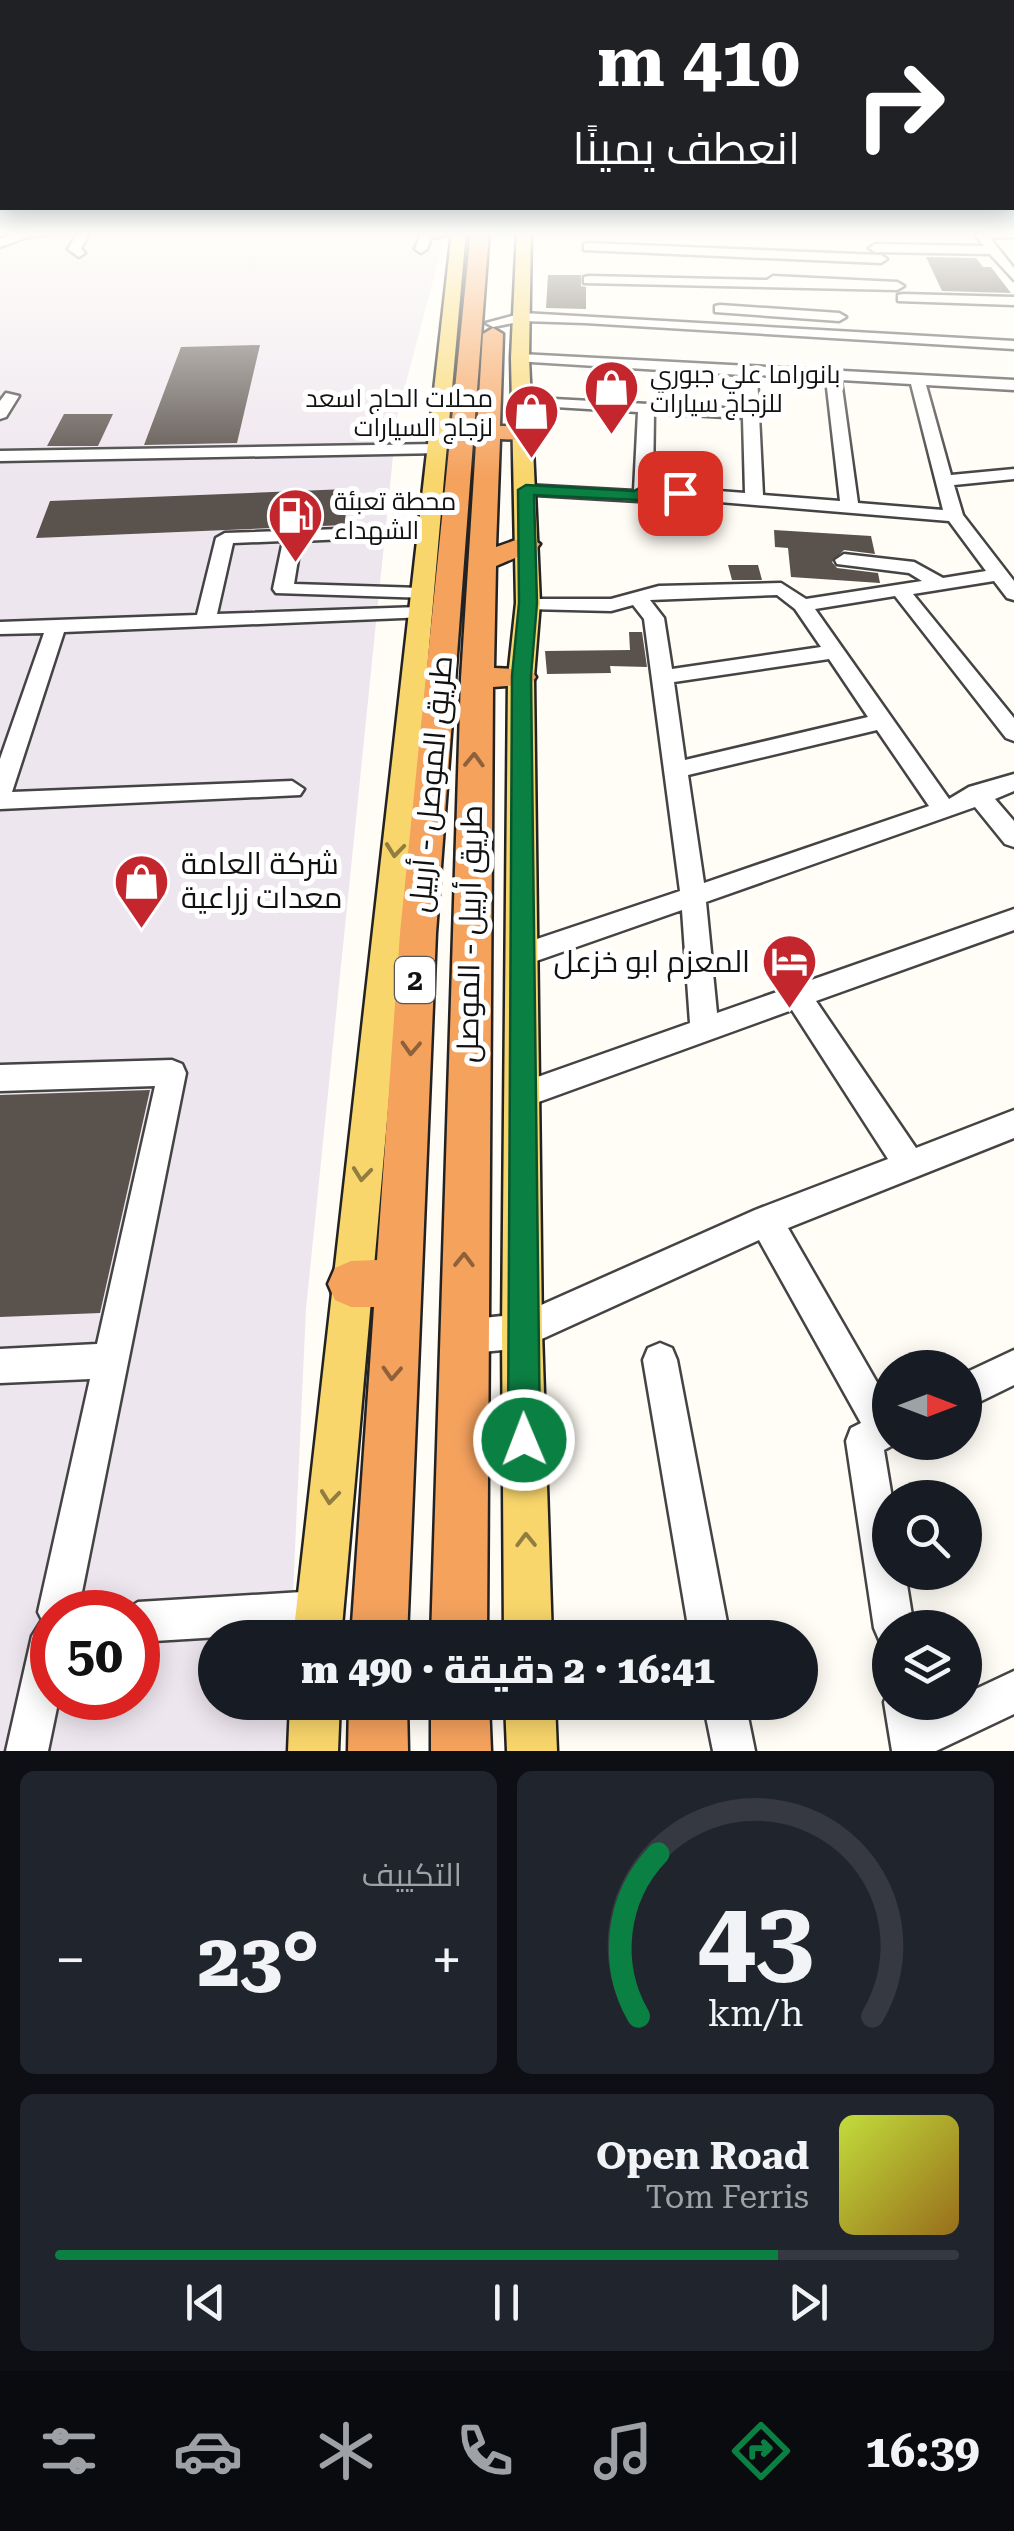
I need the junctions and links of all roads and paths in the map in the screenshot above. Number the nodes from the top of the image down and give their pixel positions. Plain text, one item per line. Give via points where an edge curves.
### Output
1 (456, 313) edge
2 (494, 313) edge
3 (497, 313) edge
4 (586, 313) edge
5 (783, 313) edge
6 (788, 313) joint
7 (496, 317) junction
8 (862, 318) dead end
9 (585, 319) junction
10 (1014, 345) edge
11 (736, 352) junction
12 (520, 358) junction
13 (833, 373) junction
14 (918, 379) junction
15 (1007, 384) edge
16 (11, 396) dead end
17 (1014, 396) edge
18 (522, 400) junction
19 (646, 408) junction
20 (0, 414) edge
21 (750, 414) junction
22 (491, 426) junction
23 (436, 449) junction
24 (0, 456) edge
25 (1012, 476) edge
26 (942, 481) junction
27 (526, 490) junction
28 (644, 490) junction
29 (754, 499) junction
30 (850, 507) junction
31 (484, 510) junction
32 (954, 516) junction
33 (427, 531) junction
34 (293, 536) junction
35 (526, 538) junction
36 (844, 560) dead end
37 (481, 563) junction
38 (997, 575) junction
39 (942, 585) junction
40 (902, 592) junction
41 (1014, 594) edge
42 (638, 598) junction
43 (420, 603) junction
44 (528, 603) junction
45 (802, 605) junction
46 (206, 621) junction
47 (56, 626) junction
48 (0, 628) edge
49 (832, 652) junction
50 (522, 676) junction
51 (476, 678) junction
52 (662, 678) junction
53 (880, 722) junction
54 (1014, 734) edge
55 (675, 770) junction
56 (1014, 782) edge
57 (292, 789) dead end
58 (415, 791) junction
59 (0, 793) edge
60 (977, 793) junction
61 (0, 802) edge
62 (944, 810) junction
63 (1014, 838) edge
64 (693, 895) junction
65 (1014, 918) edge
66 (522, 955) junction
67 (798, 997) junction
68 (705, 1030) junction
69 (0, 1078) edge
70 (522, 1095) junction
71 (1014, 1124) edge
72 (910, 1166) junction
73 (766, 1221) junction
74 (396, 1283) junction
75 (350, 1284) junction
76 (522, 1331) junction
77 (463, 1337) junction
78 (660, 1360) dead end
79 (110, 1361) junction
80 (0, 1366) edge
81 (1014, 1367) edge
82 (982, 1383) edge
83 (872, 1403) edge
84 (872, 1437) edge
85 (63, 1590) edge
86 (891, 1610) edge
87 (318, 1620) edge
88 (380, 1620) edge
89 (459, 1620) edge
90 (528, 1620) edge
91 (707, 1620) edge
92 (160, 1622) edge
93 (198, 1623) edge
94 (1014, 1692) edge
95 (34, 1720) edge
96 (314, 1720) edge
97 (378, 1720) edge
98 (460, 1720) edge
99 (531, 1720) edge
100 (728, 1720) edge
101 (910, 1732) edge
102 (28, 1751) edge
103 (313, 1751) edge
104 (378, 1751) edge
105 (461, 1751) edge
106 (532, 1751) edge
107 (734, 1751) edge

1 - 23 main road
2 - 7 highway, 2
3 - 7 main road
4 - 9 street
5 - 6 street
6 - 8 street
7 - 9 street
7 - 12 main road
7 - 22 highway, طريق أربيل - الموصل / 2
9 - 11 street
10 - 11 street
11 - 12 street
11 - 13 street
11 - 21 street
12 - 18 main road
13 - 14 street
13 - 30 street
14 - 15 street
14 - 26 street
15 - 17 street
16 - 20 street
18 - 19 street
18 - 22 main road
19 - 21 street
19 - 28 street
21 - 29 street
22 - 23 highway
22 - 27 main road
22 - 31 highway, طريق أربيل - الموصل / 2
22 - 58 highway, طريق الموصل - أربيل / 2
23 - 24 street
23 - 33 main road
25 - 26 street
26 - 32 street
27 - 28 street via 638,496
27 - 35 main road
28 - 29 street
29 - 30 street
30 - 32 street
31 - 35 highway
31 - 37 highway, طريق أربيل - الموصل / 2
32 - 38 street
33 - 34 street
33 - 43 main road
34 - 43 street via 283,588
34 - 46 street via 225,538
35 - 37 highway
35 - 44 main road
36 - 39 street via 914,568
37 - 51 highway, طريق أربيل - الموصل / 2
38 - 39 street
38 - 41 street
39 - 40 street
40 - 45 street
40 - 54 street
42 - 44 street via 611,605
42 - 45 street via 781,589
42 - 52 street via 654,618
43 - 46 street
43 - 58 main road
44 - 50 main road
45 - 49 street
46 - 47 street
47 - 48 street
47 - 59 street
49 - 52 street
49 - 53 street
50 - 51 highway
50 - 66 main road
77 -> 51 highway, طريق أربيل - الموصل / 2
52 - 55 street
53 - 55 street
53 - 62 street
55 - 64 street
56 - 60 street
57 - 61 street
58 -> 74 highway, طريق الموصل - أربيل / 2
58 -> 75 main road
60 - 62 street
60 - 63 street
62 - 64 street
64 - 66 street
64 - 68 street
65 - 67 street
66 - 70 main road
67 - 68 street
67 - 72 street
68 - 70 street
69 - 79 street via 172,1073
70 - 76 main road
71 - 72 street
72 - 73 street
73 - 76 street
73 - 83 street
74 - 75 highway
74 -> 88 highway, طريق الموصل - أربيل / 2
75 -> 87 main road
76 - 77 street
90 -> 76 main road
77 - 89 highway, طريق أربيل - الموصل / 2
78 - 91 street
79 - 80 street
79 - 85 street
81 - 82 street
84 - 86 street via 864,1441
92 - 93 street
94 - 101 street
95 - 102 street
96 - 103 main road
97 - 104 highway
98 - 105 highway
99 - 106 main road
100 - 107 street

